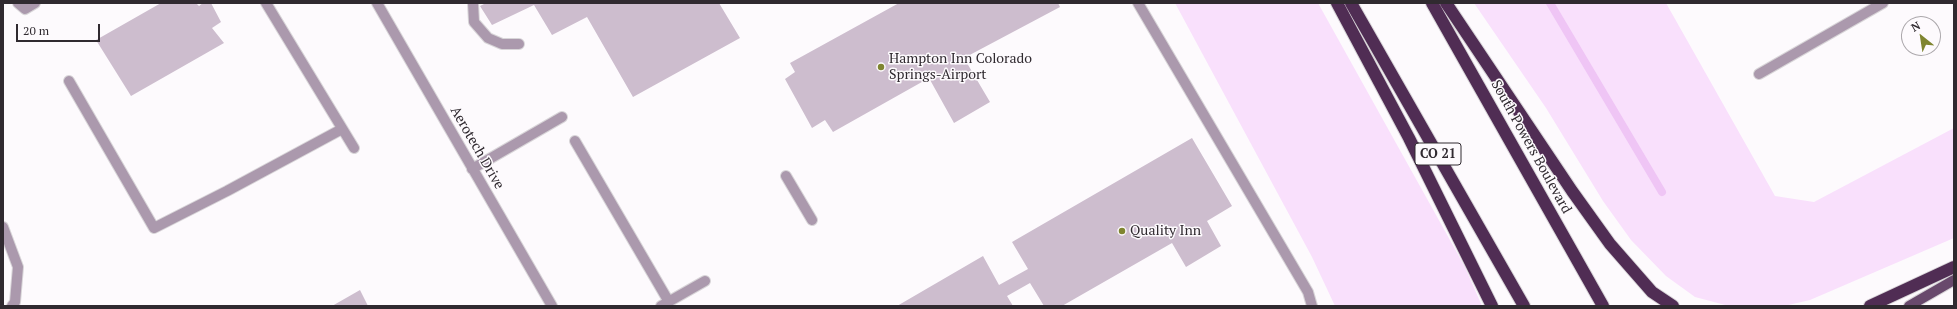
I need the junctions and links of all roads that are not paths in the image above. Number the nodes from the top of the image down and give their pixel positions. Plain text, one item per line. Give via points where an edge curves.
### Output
1 (18, 3) edge
2 (35, 3) edge
3 (266, 3) edge
4 (377, 3) edge
5 (473, 3) edge
6 (1138, 3) edge
7 (1337, 3) edge
8 (1351, 3) edge
9 (1432, 3) edge
10 (1446, 3) edge
11 (1883, 3) edge
12 (519, 44) dead end
13 (1759, 74) dead end
14 (69, 82) dead end
15 (562, 117) dead end
16 (342, 129) junction
17 (576, 141) dead end
18 (354, 148) dead end
19 (472, 168) junction
20 (786, 176) dead end
21 (812, 220) dead end
22 (3, 227) edge
23 (1954, 267) edge
24 (1954, 280) edge
25 (706, 281) dead end
26 (665, 304) edge
27 (12, 306) edge
28 (552, 306) edge
29 (1312, 306) edge
30 (1492, 306) edge
31 (1524, 306) edge
32 (1603, 306) edge
33 (1673, 306) edge
34 (1870, 306) edge
35 (1909, 306) edge

1 - 2 street via 25,9
3 - 16 street
4 - 19 street, Aerotech Drive
5 - 12 street via 474,22 488,38 502,44
6 - 29 street via 1308,292
7 - 30 highway via 1409,138
8 - 31 highway, CO 21
9 - 32 highway, South Powers Boulevard
10 - 33 highway via 1610,244 1652,292
11 - 13 street
14 - 16 street via 154,228
15 - 19 street
16 - 18 street
17 - 26 street
19 - 28 street, Aerotech Drive
20 - 21 street
22 - 27 street via 18,267 15,302
23 - 34 highway
24 - 35 main road
25 - 26 street

